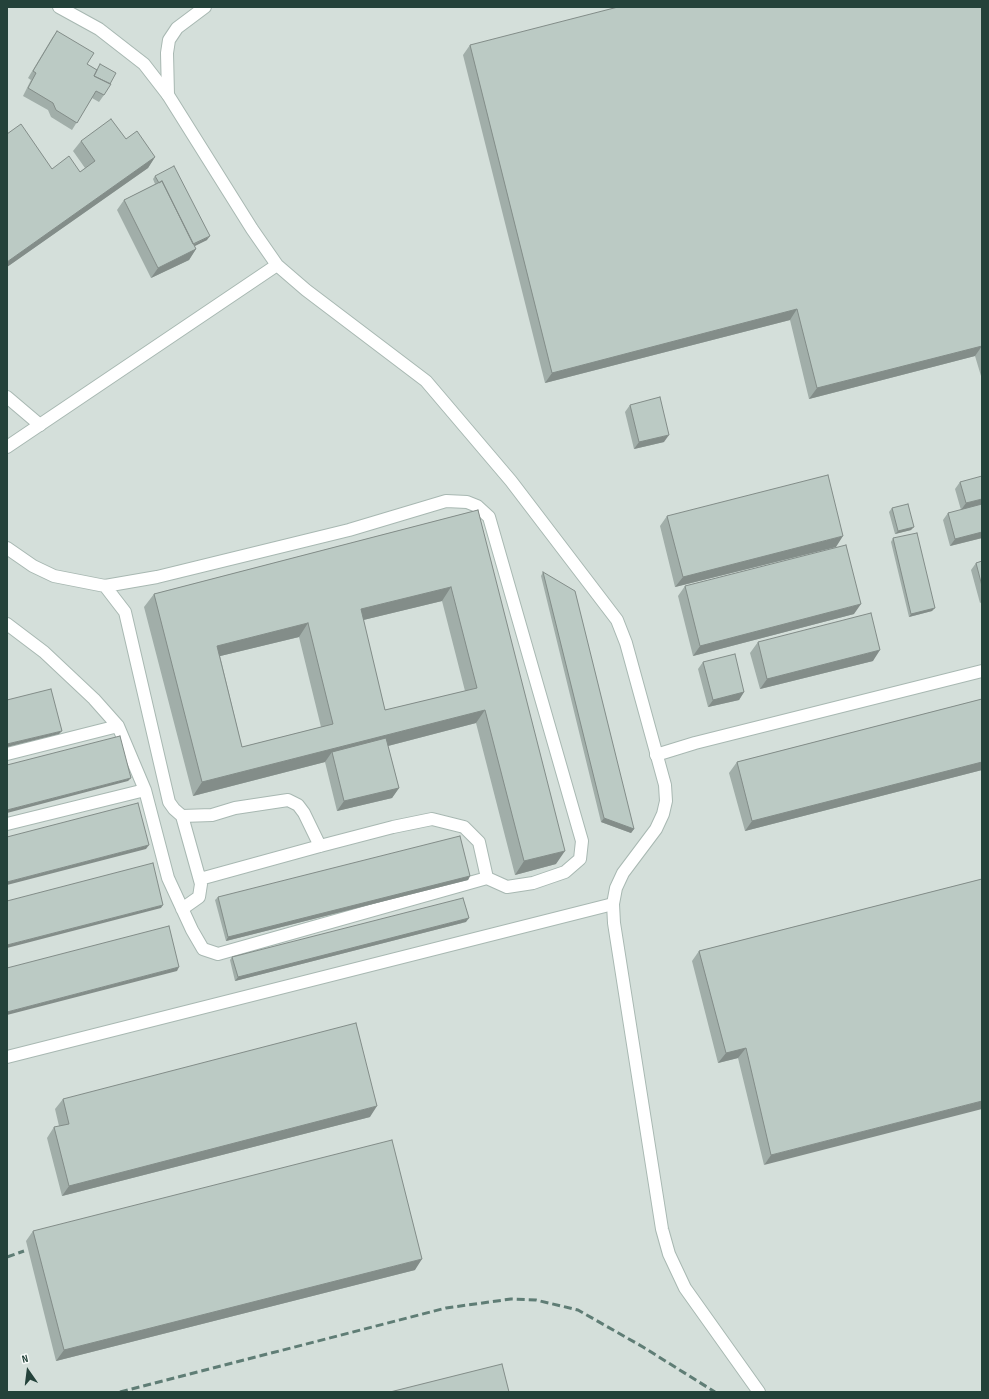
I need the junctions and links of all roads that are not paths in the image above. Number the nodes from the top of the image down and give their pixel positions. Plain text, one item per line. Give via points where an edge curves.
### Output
1 (59, 7) edge
2 (205, 7) edge
3 (168, 95) junction
4 (277, 265) junction
5 (7, 397) edge
6 (40, 425) junction
7 (7, 447) edge
8 (7, 548) edge
9 (105, 586) junction
10 (7, 624) edge
11 (982, 671) edge
12 (118, 726) junction
13 (7, 754) edge
14 (656, 755) junction
15 (144, 790) junction
16 (182, 816) junction
17 (7, 824) edge
18 (320, 846) junction
19 (487, 878) junction
20 (200, 879) junction
21 (613, 904) junction
22 (182, 909) junction
23 (7, 1057) edge
24 (759, 1392) edge

1 - 3 street via 99,29 139,60
2 - 3 street via 177,28 169,40
3 - 4 street
4 - 6 street
4 - 14 street via 426,381 511,481 617,620 626,643
5 - 6 street
6 - 7 street
8 - 9 street via 33,566 54,576
9 - 16 street via 125,612 169,802
9 - 19 street via 157,577 349,530 446,501 467,502 477,506 489,517 582,841 580,859 565,872 533,883 507,888
10 - 12 street via 50,657
11 - 14 street
12 - 13 street
12 - 15 street
14 - 21 street via 666,801 663,814 656,829 623,873 616,888
15 - 17 street
15 - 22 street via 168,878
16 - 18 street via 212,815 235,808 288,800 298,805 304,813
16 - 20 street
18 - 19 street via 432,819 464,827 479,842
18 - 20 street
19 - 22 street via 218,954 203,949
20 - 22 street via 199,897
21 - 23 street
21 - 24 street via 666,1242 686,1288

